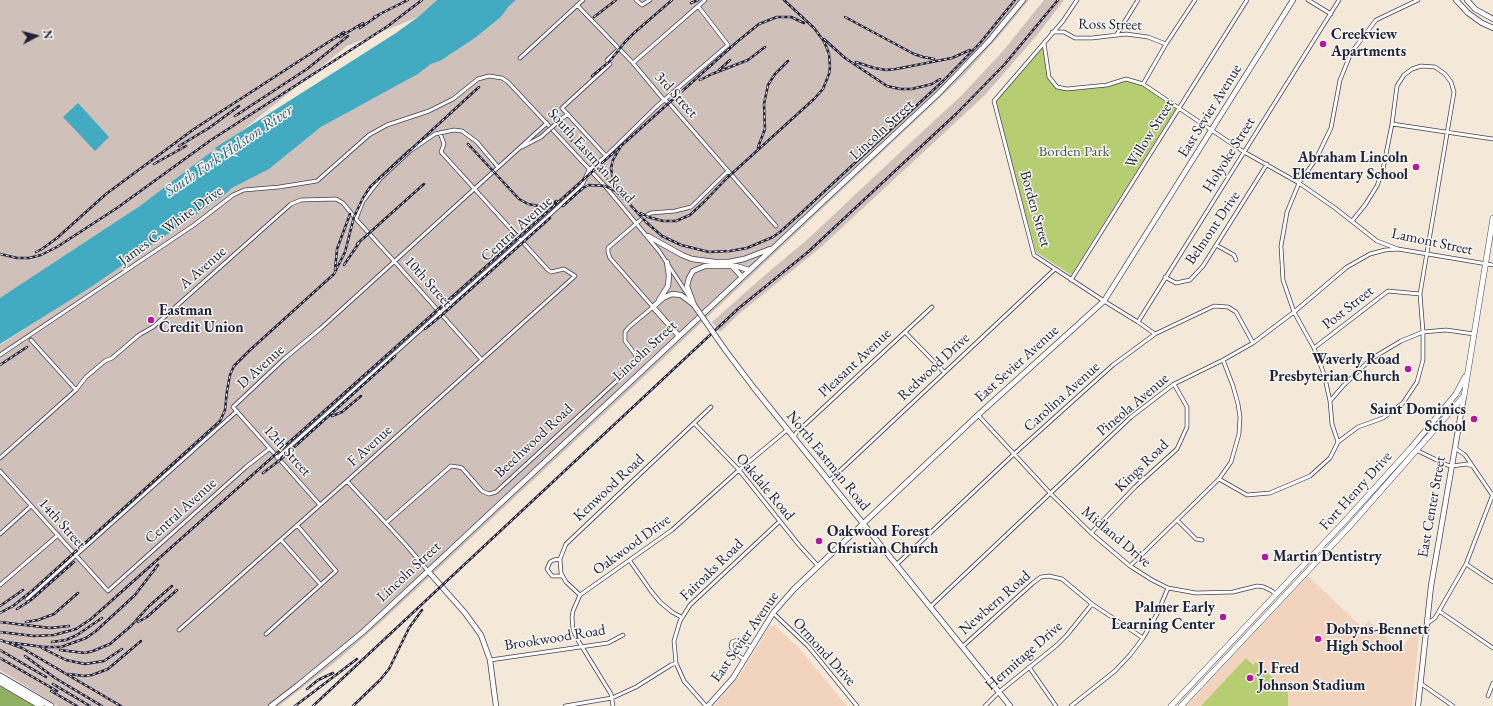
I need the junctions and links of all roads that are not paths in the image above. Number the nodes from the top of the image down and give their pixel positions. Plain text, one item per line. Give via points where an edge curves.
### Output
1 (583, 0) edge
2 (636, 0) edge
3 (650, 0) edge
4 (705, 0) edge
5 (1023, 0) edge
6 (1077, 0) edge
7 (1138, 0) edge
8 (1194, 0) edge
9 (1247, 0) edge
10 (1293, 0) edge
11 (1308, 0) edge
12 (1339, 0) edge
13 (1418, 0) edge
14 (1456, 0) edge
15 (1468, 0) edge
16 (577, 5) junction
17 (698, 6) junction
18 (1462, 7) junction
19 (1331, 14) junction
20 (1493, 19) edge
21 (1493, 28) edge
22 (1052, 32) junction
23 (1117, 34) junction
24 (1044, 43) junction
25 (1166, 44) junction
26 (619, 49) junction
27 (520, 58) dead end
28 (633, 63) junction
29 (489, 76) joint
30 (1144, 84) junction
31 (664, 100) junction
32 (1179, 108) junction
33 (568, 114) junction
34 (547, 123) junction
35 (1392, 124) junction
36 (1212, 130) junction
37 (1448, 132) junction
38 (440, 133) junction
39 (1493, 139) edge
40 (517, 150) junction
41 (1244, 152) junction
42 (606, 156) junction
43 (1267, 164) junction
44 (498, 167) junction
45 (589, 170) junction
46 (728, 171) junction
47 (1299, 183) junction
48 (475, 188) junction
49 (1493, 218) edge
50 (356, 220) junction
51 (1352, 221) junction
52 (636, 223) junction
53 (776, 226) dead end
54 (648, 236) junction
55 (522, 240) junction
56 (1216, 244) junction
57 (773, 248) junction
58 (1398, 249) junction
59 (1428, 254) junction
60 (1236, 260) dead end
61 (394, 261) junction
62 (667, 262) junction
63 (1486, 264) junction
64 (1493, 265) edge
65 (732, 266) junction
66 (1055, 269) junction
67 (749, 270) junction
68 (742, 277) junction
69 (1165, 277) junction
70 (1072, 280) junction
71 (1420, 294) junction
72 (1104, 301) junction
73 (657, 303) junction
74 (694, 305) junction
75 (653, 307) junction
76 (932, 307) dead end
77 (440, 312) junction
78 (1294, 312) junction
79 (1138, 322) junction
80 (905, 332) junction
81 (1423, 332) junction
82 (1155, 334) junction
83 (1474, 334) junction
84 (679, 336) junction
85 (31, 340) dead end
86 (1253, 343) junction
87 (1314, 348) junction
88 (0, 355) edge
89 (482, 360) junction
90 (1223, 360) junction
91 (944, 372) junction
92 (1468, 372) junction
93 (1174, 384) junction
94 (76, 390) junction
95 (1464, 396) junction
96 (1330, 402) junction
97 (1447, 405) junction
98 (711, 407) dead end
99 (238, 411) junction
100 (978, 415) junction
101 (694, 422) junction
102 (1440, 424) junction
103 (788, 430) junction
104 (794, 438) junction
105 (1338, 442) junction
106 (1411, 448) junction
107 (1455, 448) junction
108 (269, 449) junction
109 (1417, 450) junction
110 (1014, 454) junction
111 (0, 458) edge
112 (277, 458) junction
113 (1452, 466) junction
114 (1472, 466) junction
115 (738, 470) junction
116 (0, 471) edge
117 (1219, 479) junction
118 (347, 481) junction
119 (829, 481) junction
120 (1051, 494) junction
121 (1493, 495) edge
122 (320, 505) junction
123 (31, 506) junction
124 (1177, 520) junction
125 (780, 521) junction
126 (386, 523) junction
127 (863, 524) junction
128 (297, 525) junction
129 (1091, 533) junction
130 (0, 534) edge
131 (58, 535) junction
132 (281, 540) junction
133 (1202, 540) dead end
134 (76, 555) junction
135 (560, 559) junction
136 (630, 561) junction
137 (1466, 564) junction
138 (896, 565) junction
139 (818, 566) junction
140 (1130, 566) junction
141 (428, 571) junction
142 (562, 576) junction
143 (1493, 582) edge
144 (0, 585) edge
145 (321, 585) junction
146 (1168, 588) junction
147 (108, 591) joint
148 (1276, 595) junction
149 (580, 596) junction
150 (27, 599) dead end
151 (1092, 604) junction
152 (930, 607) junction
153 (1439, 611) junction
154 (774, 614) junction
155 (681, 617) junction
156 (1428, 623) junction
157 (179, 630) dead end
158 (266, 634) dead end
159 (624, 635) dead end
160 (1143, 638) junction
161 (582, 646) junction
162 (752, 647) junction
163 (962, 647) junction
164 (1493, 648) edge
165 (490, 660) junction
166 (745, 660) junction
167 (676, 663) junction
168 (1029, 668) junction
169 (0, 676) edge
170 (0, 682) edge
171 (1420, 683) junction
172 (1493, 683) edge
173 (999, 692) junction
174 (1488, 696) dead end
175 (612, 698) junction
176 (41, 706) edge
177 (51, 706) edge
178 (271, 706) edge
179 (496, 706) edge
180 (565, 706) edge
181 (613, 706) edge
182 (707, 706) edge
183 (857, 706) edge
184 (985, 706) edge
185 (1010, 706) edge
186 (1056, 706) edge
187 (1071, 706) edge
188 (1171, 706) edge
189 (1181, 706) edge
190 (1418, 706) edge
191 (1453, 706) edge

1 - 16 street
2 - 3 street via 642,4
4 - 17 street
5 - 57 main road, Lincoln Street via 952,80
6 - 22 street
7 - 23 street
8 - 25 street
9 - 32 street, Willow Street
10 - 36 main road, East Sevier Avenue
11 - 19 street
12 - 19 street, Holyoke Street
13 - 47 street via 1376,20 1351,53 1340,80 1331,128 1316,159
14 - 18 main road
15 - 18 main road
15 - 20 main road via 1475,9
16 - 26 street
16 - 27 street
17 - 28 street
17 - 31 street, Central Avenue via 728,45
18 - 21 main road via 1482,24
19 - 41 street, Holyoke Street
22 - 23 street, Ross Street via 1064,32 1075,38
22 - 24 street
23 - 25 street, Ross Street via 1148,37
24 - 30 street, Lamont Street via 1049,77 1057,87 1067,89 1107,85 1126,79
24 - 66 street, Borden Street via 994,101 1034,255
25 - 30 street
26 - 28 street
26 - 33 street via 608,60 610,64 562,108
28 - 31 street, 3rd Street
29 - 34 street, South Eastman Road via 502,78 508,82
29 - 88 street, James C. White Drive via 478,80 453,99 429,111 387,125 369,135 317,181 244,190 233,195 194,225
30 - 32 street, Lamont Street
31 - 42 street, Central Avenue
31 - 46 street, 3rd Street
32 - 36 street, Lamont Street
32 - 70 street, Willow Street
33 - 40 street, D Avenue, bridge via 541,137
33 - 42 street
34 - 40 street, D Avenue
34 - 45 street, South Eastman Road
35 - 37 street
35 - 37 street via 1397,86 1404,75 1421,66 1435,67 1445,74 1454,92
35 - 51 street via 1377,186
36 - 41 street, Lamont Street
36 - 72 main road, East Sevier Avenue
37 - 39 street
37 - 59 street
38 - 44 street via 462,131 477,142
38 - 48 street via 444,144 441,152
38 - 50 street via 410,151 374,186 363,201
40 - 44 street, D Avenue
41 - 43 street, Lamont Street
41 - 69 street, Holyoke Street
42 - 45 street, Central Avenue
43 - 47 street, Lamont Street
43 - 56 street, Belmont Drive
44 - 48 street, D Avenue
45 - 52 street, South Eastman Road
45 - 55 street, Central Avenue via 582,185
46 - 52 street via 691,207 651,213
46 - 53 street, 3rd Street
47 - 51 street, Lamont Street
47 - 78 street via 1287,212 1281,246 1283,280
48 - 55 street
48 - 61 street, D Avenue
49 - 63 main road, East Center Street
50 - 61 street, 10th Street
50 - 94 street, A Avenue via 343,203 336,199 309,198 296,201 153,327 86,377
51 - 58 street, Lamont Street via 1377,241
52 - 54 street, South Eastman Road
52 - 75 street via 610,246 608,252 610,258
54 - 57 main road via 682,255 715,262 744,259
54 - 62 street, South Eastman Road
55 - 77 street, Central Avenue
55 - 89 street, F Avenue via 551,272 564,269 575,276
56 - 60 street via 1234,255
56 - 69 street, Belmont Drive via 1203,266 1190,280 1176,283
57 - 67 main road, Lincoln Street
58 - 59 street, Lamont Street
58 - 78 street, Pineola Avenue via 1370,254 1347,267
59 - 63 street, Lamont Street
59 - 71 street
61 - 77 street, 10th Street
61 - 99 street, D Avenue via 233,407
62 - 73 main road via 668,286
62 - 74 street, North Eastman Road
63 - 64 street, Lamont Street
63 - 83 main road, East Center Street
65 - 67 main road
65 - 68 main road
65 - 74 main road via 705,266 693,271 688,286
66 - 70 street, Borden Street
66 - 91 street, Redwood Drive
67 - 68 main road, Lincoln Street
68 - 84 main road, Lincoln Street
69 - 79 street, Holyoke Street
70 - 72 street, Borden Street
71 - 81 street
71 - 87 street, Post Street via 1388,291
72 - 79 street, Borden Street
72 - 100 main road, East Sevier Avenue
73 - 74 main road via 668,294 677,294
73 - 75 main road, Beechwood Road
74 - 103 main road, North Eastman Road, bridge
75 - 84 main road
75 - 126 street, Beechwood Road via 625,332 625,341 635,354 634,365 496,492 489,494 482,491 462,468 451,466
76 - 80 street, Pleasant Avenue
77 - 89 street, 10th Street
77 - 112 street, Central Avenue
78 - 86 street, Pineola Avenue
78 - 87 street
79 - 82 street, Borden Street
80 - 91 street
80 - 104 street, Pleasant Avenue via 796,433
81 - 83 street via 1446,330
81 - 96 street via 1401,341 1371,359
81 - 105 street via 1423,360 1417,382 1403,403 1383,418 1358,427
82 - 86 street, Carolina Avenue via 1214,306 1228,307 1236,312
82 - 110 street, Carolina Avenue via 1113,365
83 - 92 main road, East Center Street
84 - 141 main road, Lincoln Street
85 - 94 street
86 - 90 street, Pineola Avenue
87 - 96 street via 1324,374
89 - 118 street, F Avenue
90 - 93 street, Pineola Avenue
90 - 117 street via 1233,386 1240,417 1235,450
91 - 119 street, Redwood Drive
92 - 95 main road, East Center Street
92 - 97 main road, Fort Henry Drive
93 - 120 street, Pineola Avenue via 1131,417
93 - 129 street, Kings Road via 1187,407 1187,427 1177,449 1135,487
94 - 111 street, A Avenue
95 - 102 main road, Fort Henry Drive
95 - 107 main road, East Center Street
96 - 105 street via 1332,424
97 - 102 main road via 1447,411
97 - 106 main road, Fort Henry Drive
98 - 101 street, Kenwood Road
99 - 108 street, 12th Street
99 - 134 street, D Avenue
100 - 110 street, Midland Drive
100 - 127 main road, East Sevier Avenue
101 - 115 street, Oakdale Road
101 - 135 street, Kenwood Road via 570,539
102 - 109 main road, Fort Henry Drive
103 - 104 main road, North Eastman Road
103 - 115 street, Oakwood Drive
104 - 119 main road, North Eastman Road
105 - 117 street via 1330,458 1310,476 1270,494 1247,495
106 - 109 street
106 - 148 main road, Fort Henry Drive
107 - 113 main road, East Center Street
107 - 114 street via 1462,451
108 - 112 street, 12th Street
108 - 147 street, Central Avenue
109 - 113 street
109 - 189 main road, Fort Henry Drive via 1349,527
110 - 120 street, Midland Drive
110 - 138 street, Carolina Avenue
112 - 122 street, 12th Street
113 - 114 street
113 - 156 main road, East Center Street via 1437,545
114 - 121 street
115 - 125 street, Oakdale Road
115 - 136 street, Oakwood Drive via 672,530
116 - 123 street, 14th Street
117 - 124 street
118 - 122 street, F Avenue
118 - 126 street
119 - 127 main road, North Eastman Road
120 - 129 street, Midland Drive
120 - 152 street, Pineola Avenue
121 - 137 street
122 - 128 street, F Avenue
123 - 130 street
123 - 131 street, 14th Street
124 - 133 street via 1196,539
124 - 140 street
125 - 139 street, Oakdale Road
125 - 155 street, Fairoaks Road via 690,605
126 - 141 street
127 - 138 main road, North Eastman Road
127 - 139 main road, East Sevier Avenue
128 - 132 street, F Avenue
128 - 145 street via 336,570
129 - 140 street, Midland Drive
131 - 134 street, 14th Street
131 - 144 street
132 - 145 street
132 - 157 street, F Avenue
134 - 147 street, 14th Street
134 - 150 street, D Avenue
135 - 142 street
135 - 142 street via 550,562 548,569 552,576
136 - 149 street, Oakwood Drive
136 - 155 street via 660,602
137 - 143 street
137 - 153 street
138 - 152 main road, North Eastman Road
139 - 154 main road, East Sevier Avenue via 794,589
140 - 146 street, Midland Drive
141 - 165 main road via 473,622 484,641
141 - 178 main road, Lincoln Street via 364,631
142 - 149 street
145 - 158 street
146 - 148 street, Midland Drive via 1196,593 1216,593 1257,586 1272,590
146 - 160 street
148 - 188 main road, Fort Henry Drive
149 - 161 street via 572,617 573,630
151 - 160 street, Newbern Road
151 - 163 street, Newbern Road via 1062,579 1041,577
151 - 168 street, Hermitage Drive via 1068,635
152 - 163 main road, North Eastman Road
153 - 156 street
153 - 164 street
154 - 162 main road, East Sevier Avenue
154 - 183 street, Ormond Drive via 808,646
155 - 167 street, Fairoaks Road via 674,641
156 - 171 main road, East Center Street
159 - 161 street, Brookwood Road via 608,643
160 - 187 street via 1115,671
161 - 165 street, Brookwood Road
161 - 175 street
162 - 166 main road, East Sevier Avenue
162 - 166 street via 737,640 732,642 732,649
163 - 173 main road, North Eastman Road
165 - 179 main road
166 - 182 main road, East Sevier Avenue via 724,690
167 - 175 street
167 - 182 street, Fairoaks Road via 684,681
168 - 173 street, Hermitage Drive
168 - 186 street
169 - 177 highway
170 - 176 highway
171 - 190 main road, East Center Street
171 - 191 street
172 - 174 street
173 - 184 street, Hermitage Drive
173 - 185 main road, North Eastman Road
175 - 180 street
175 - 181 street

